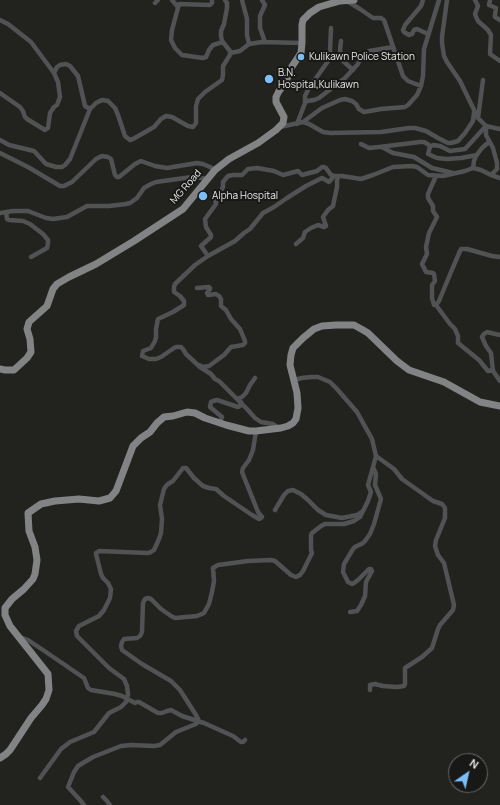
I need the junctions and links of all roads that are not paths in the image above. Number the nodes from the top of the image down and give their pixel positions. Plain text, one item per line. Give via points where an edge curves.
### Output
1 (172, 0) edge
2 (212, 0) edge
3 (225, 0) edge
4 (242, 0) edge
5 (262, 0) edge
6 (423, 0) edge
7 (439, 0) edge
8 (447, 0) edge
9 (475, 0) edge
10 (490, 0) edge
11 (351, 1) edge
12 (178, 6) junction
13 (0, 20) edge
14 (500, 20) edge
15 (331, 28) dead end
16 (428, 34) junction
17 (341, 41) dead end
18 (223, 42) junction
19 (265, 42) junction
20 (302, 43) junction
21 (249, 44) junction
22 (393, 47) junction
23 (230, 53) junction
24 (500, 61) edge
25 (353, 70) junction
26 (54, 74) junction
27 (483, 80) dead end
28 (421, 86) junction
29 (0, 93) edge
30 (305, 103) junction
31 (90, 109) junction
32 (474, 112) junction
33 (478, 118) junction
34 (303, 122) junction
35 (297, 124) junction
36 (486, 126) junction
37 (279, 127) junction
38 (500, 129) edge
39 (0, 140) edge
40 (489, 142) junction
41 (361, 144) dead end
42 (430, 147) junction
43 (379, 148) junction
44 (0, 153) edge
45 (477, 155) junction
46 (473, 168) junction
47 (215, 170) junction
48 (454, 174) junction
49 (491, 175) junction
50 (336, 176) junction
51 (436, 176) junction
52 (500, 178) edge
53 (206, 179) junction
54 (6, 212) junction
55 (0, 213) edge
56 (296, 244) dead end
57 (208, 256) junction
58 (31, 257) dead end
59 (500, 258) edge
60 (197, 288) dead end
61 (436, 305) junction
62 (500, 335) edge
63 (198, 364) junction
64 (0, 369) edge
65 (493, 370) junction
66 (254, 378) dead end
67 (294, 380) junction
68 (500, 382) edge
69 (239, 401) junction
70 (500, 405) edge
71 (220, 422) junction
72 (279, 428) junction
73 (256, 431) junction
74 (376, 456) junction
75 (373, 467) junction
76 (275, 510) dead end
77 (363, 511) junction
78 (350, 612) dead end
79 (19, 636) junction
80 (370, 690) dead end
81 (127, 699) junction
82 (199, 721) junction
83 (245, 740) dead end
84 (0, 758) edge
85 (40, 778) dead end
86 (103, 797) dead end
87 (84, 805) edge
88 (110, 805) edge

1 - 12 street
2 - 12 street via 210,4
3 - 18 street via 227,8 220,36
4 - 21 street
5 - 19 street via 265,6 260,16 260,28
6 - 16 street via 403,30 409,35 417,29
7 - 16 street
8 - 32 street via 442,37 444,56 460,81
9 - 24 street via 478,6 475,14 477,19 491,35 490,54
10 - 14 street via 489,5 496,8 495,17
11 - 20 main road via 340,1 319,7 306,16 302,25
11 - 22 street via 373,18 385,21
12 - 18 street via 171,36 172,43 179,53 204,58 213,45
13 - 26 street via 31,42
15 - 30 street via 331,57 309,88
16 - 28 street
17 - 25 street via 342,60
18 - 23 street
19 - 20 street
19 - 21 street
20 - 37 main road via 301,53 290,68 286,82 276,97 284,118
21 - 23 street via 240,51
22 - 25 street via 365,53
22 - 28 street via 403,76
23 - 31 street via 222,66 222,80 198,99 196,123 193,127 166,116 156,126 130,140 125,136 112,104 99,100
25 - 30 street via 319,98
26 - 29 street via 60,97 50,113 47,129 44,130 27,119 20,107
26 - 31 street via 60,65 70,66 78,76 85,106
27 - 33 street
28 - 34 street via 406,107 364,112 352,101 345,99 322,108
30 - 35 street
31 - 39 street via 70,159 62,167 46,164 34,151
32 - 33 street
32 - 34 street via 468,130 458,141 451,144 415,128 381,132 323,132
33 - 36 street
34 - 35 street
35 - 37 street
36 - 38 street
36 - 40 street
36 - 42 street via 465,150 450,151 436,145
37 - 47 main road, MG Road
40 - 45 street
40 - 49 street via 498,163 497,169
41 - 43 street via 369,148
42 - 43 street via 420,142
42 - 45 street via 428,154 439,158
43 - 48 street via 414,156 432,168
44 - 47 street via 60,186 72,182 102,156 111,159 115,174 119,178 141,161 167,168 197,163
45 - 46 street
46 - 48 street
46 - 49 street
47 - 53 main road, MG Road
48 - 51 street
49 - 52 street
50 - 51 street via 364,178 393,167 412,166 428,175
50 - 56 street via 337,187 333,206 323,217 326,226 318,225 311,228
50 - 57 street via 329,182 322,178 291,195 263,213 238,239
50 - 57 street via 331,175 324,166 302,175 298,171 283,175 257,168 249,169 242,175 228,176 221,191 213,196 216,204 205,219 206,227 212,236 202,246
51 - 61 street via 428,198 437,217 429,233 427,254 422,264 426,272 434,274 432,298
53 - 54 street via 192,177 156,182 144,188 130,203 87,206 60,218 46,218 28,211
53 - 64 main road, MG Road via 183,209 96,264 57,284 47,306 29,322 27,329 31,352 27,358 14,370
54 - 55 street
54 - 58 street via 7,219 30,224 48,240 47,248
57 - 63 street via 175,284 174,292 184,301 184,305 158,319 154,344 142,354 149,360 156,359 179,347
59 - 61 street via 461,249
60 - 63 street via 209,287 208,295 219,296 221,306 241,330 245,341 243,345 231,347 209,366
61 - 65 street via 455,329 458,343 488,371
62 - 65 street via 487,332 482,337 491,353
63 - 69 street
65 - 68 street
66 - 69 street
67 - 70 main road via 290,365 291,355 293,348 303,338 322,326 354,325 368,333 397,362 409,370 444,382 480,402
67 - 72 main road via 298,408 296,419 288,426
67 - 74 street via 318,377 330,382 357,412 372,439
69 - 71 street via 240,407 217,400 211,402 210,407 222,417
69 - 72 street via 257,420
71 - 73 main road via 243,430
71 - 79 main road via 188,412 164,417 133,446 116,491 110,498 99,501 55,501 41,504 28,513 29,531 37,560 35,574 5,608 10,626
72 - 73 main road
73 - 81 street via 253,450 242,472 261,518 252,515 216,489 204,486 184,468 164,489 160,505 160,533 154,550 148,553 96,553 100,574 111,589 110,598 99,616 79,626 77,636 109,668 124,679
74 - 75 street
74 - 80 street via 394,469 402,479 444,506 445,518 435,546 444,563 454,607 452,613 440,625 432,648 405,668 404,686 375,684 370,685
75 - 77 street via 368,485 371,492
75 - 78 street via 380,499 374,524 365,541 353,549 344,564 343,572 352,584 369,569 372,571 366,582 362,605 357,611
76 - 77 street via 286,493 292,490 301,494 326,515 342,518
77 - 82 street via 354,521 325,524 312,533 312,553 303,571 297,576 292,576 271,560 218,565 213,568 214,581 206,610 197,616 175,618 165,613 151,599 145,599 140,636 124,639 120,646 142,664 171,681 180,690
79 - 81 street via 84,678 90,690 115,694
79 - 84 main road via 48,674 49,690 46,700 10,750
81 - 82 street via 134,703 139,702 158,713 171,710
81 - 85 street via 121,708 109,714 94,732 70,742 61,750
82 - 83 street via 241,742
82 - 87 street via 171,735 160,745 121,746 78,766 68,787
86 - 88 street

